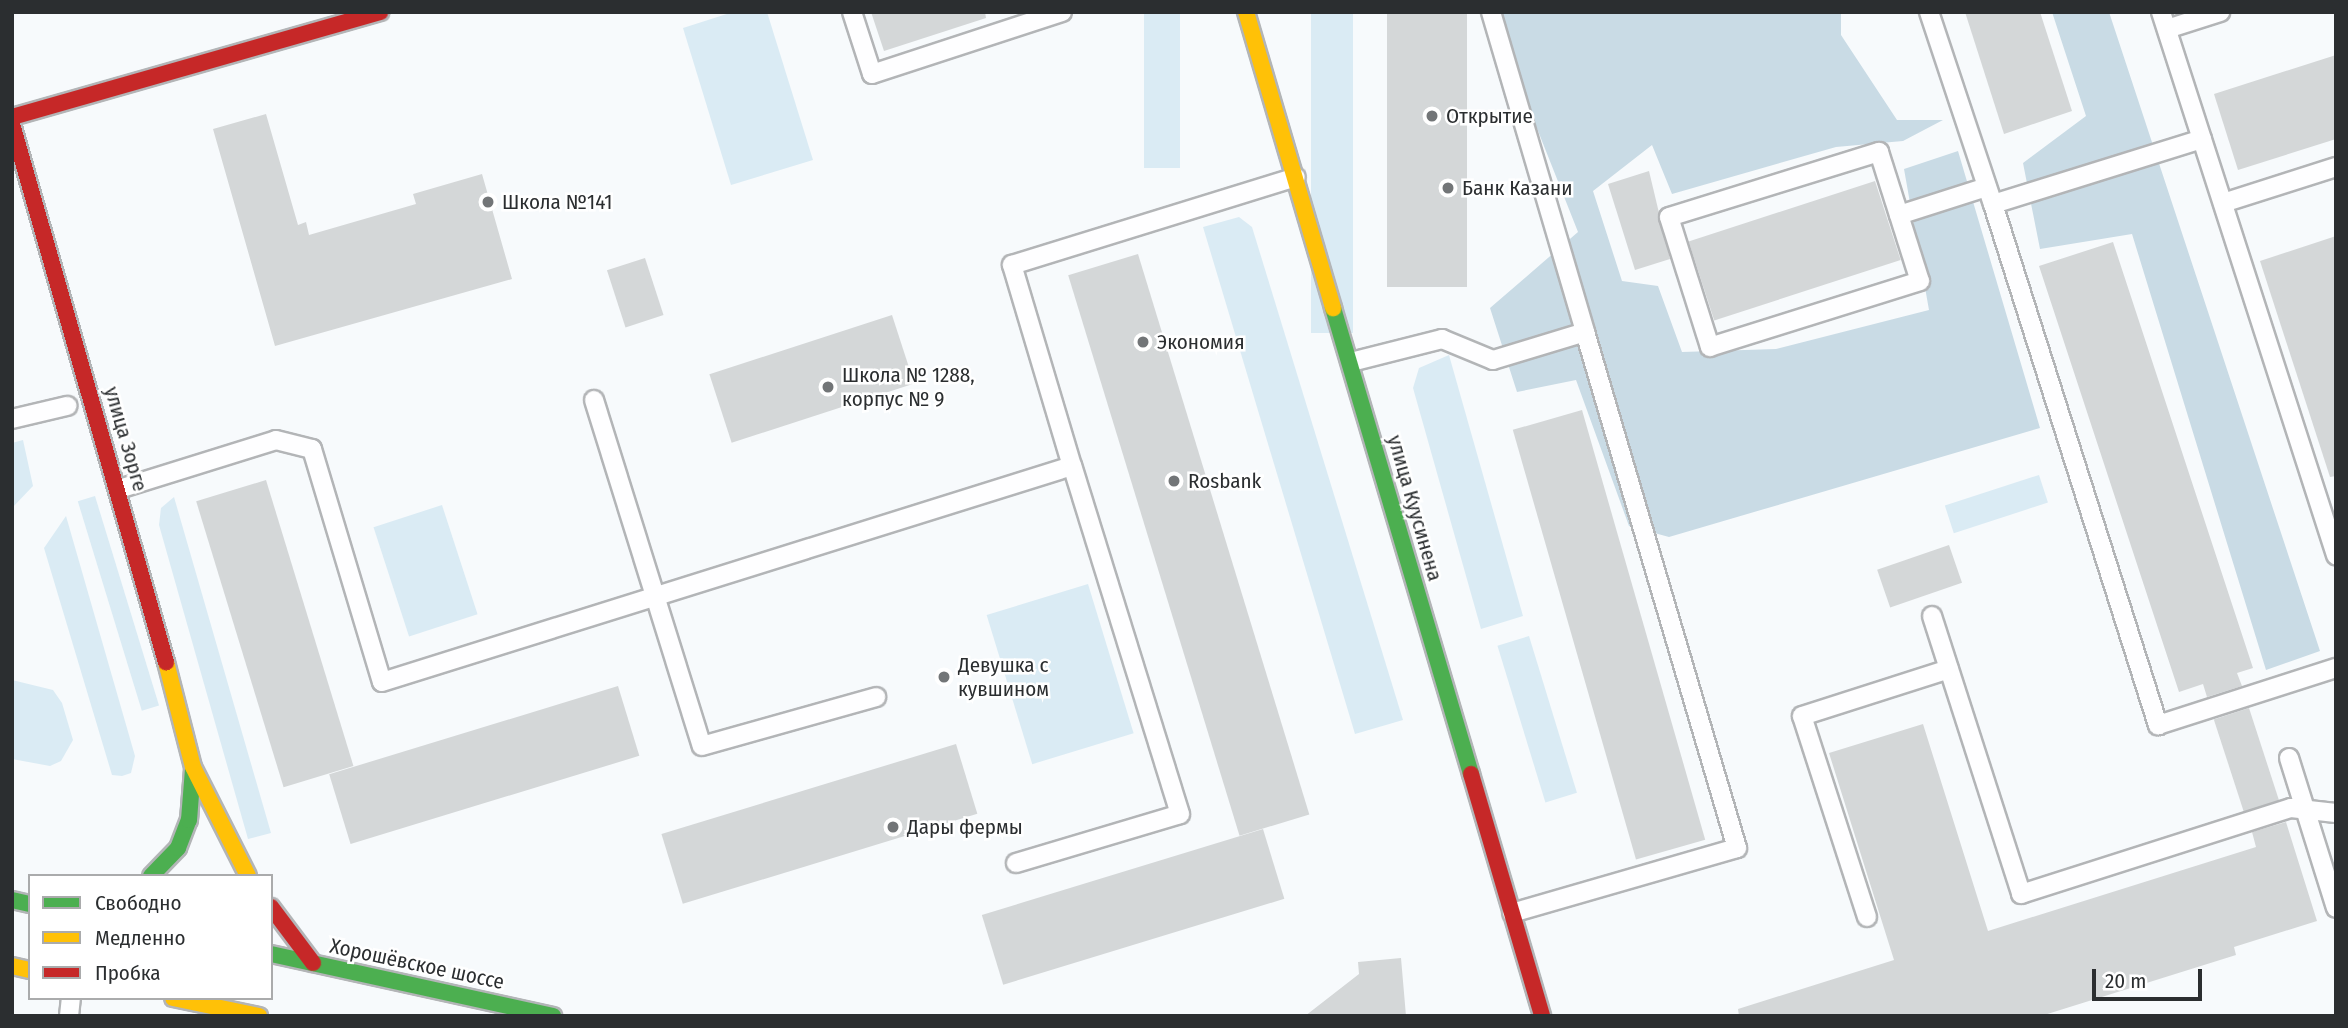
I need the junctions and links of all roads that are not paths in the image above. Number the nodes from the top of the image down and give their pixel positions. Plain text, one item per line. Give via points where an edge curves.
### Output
1 (380, 12) edge
2 (852, 12) edge
3 (1062, 12) edge
4 (1246, 12) edge
5 (1491, 12) edge
6 (1929, 12) edge
7 (2220, 12) edge
8 (2164, 21) edge
9 (12, 117) edge
10 (12, 124) edge
11 (2202, 139) junction
12 (2336, 167) edge
13 (1296, 177) junction
14 (20, 180) edge
15 (1990, 196) junction
16 (2222, 203) junction
17 (1899, 215) junction
18 (1585, 332) junction
19 (1351, 362) junction
20 (594, 400) dead end
21 (67, 405) dead end
22 (12, 419) edge
23 (1072, 466) junction
24 (118, 489) junction
25 (2336, 555) edge
26 (655, 594) junction
27 (1931, 616) dead end
28 (2336, 668) edge
29 (1949, 669) junction
30 (876, 696) dead end
31 (2289, 758) dead end
32 (194, 767) junction
33 (2304, 807) junction
34 (2336, 813) edge
35 (1016, 863) dead end
36 (153, 874) edge
37 (247, 874) edge
38 (2336, 908) edge
39 (273, 910) edge
40 (1512, 913) junction
41 (1867, 917) dead end
42 (273, 954) edge
43 (313, 963) junction
44 (183, 1000) edge
45 (259, 1016) edge
46 (553, 1016) edge
47 (1542, 1016) edge

1 - 9 main road
2 - 3 lane via 872,74
4 - 13 main road, улица Куусинена
5 - 18 lane
6 - 15 lane
7 - 8 lane
8 - 11 lane
10 - 14 main road, улица Зорге
11 - 15 lane
11 - 16 lane
12 - 16 lane
13 - 19 main road, улица Куусинена
13 - 23 lane via 1012,265
14 - 24 main road, улица Зорге
15 - 17 lane
15 - 28 lane via 2158,725
16 - 25 lane
17 - 17 lane via 1920,281 1710,347 1669,217 1879,152
18 - 19 lane via 1493,360 1442,339
18 - 40 lane via 1737,848
19 - 40 main road, улица Куусинена
20 - 26 lane
21 - 22 lane
23 - 26 lane
23 - 35 lane via 1180,814
24 - 26 lane via 276,440 312,449 382,682
24 - 32 main road, улица Зорге
26 - 30 lane via 702,746
27 - 29 lane
29 - 33 lane via 2021,894
29 - 41 lane via 1802,716
31 - 33 lane
32 - 36 main road, улица Зорге via 189,820 178,848
32 - 37 main road, улица Зорге
33 - 34 lane
33 - 38 lane
39 - 43 main road
40 - 47 main road, улица Куусинена
42 - 43 main road, Хорошёвское шоссе
43 - 46 main road, Хорошёвское шоссе
44 - 45 main road

